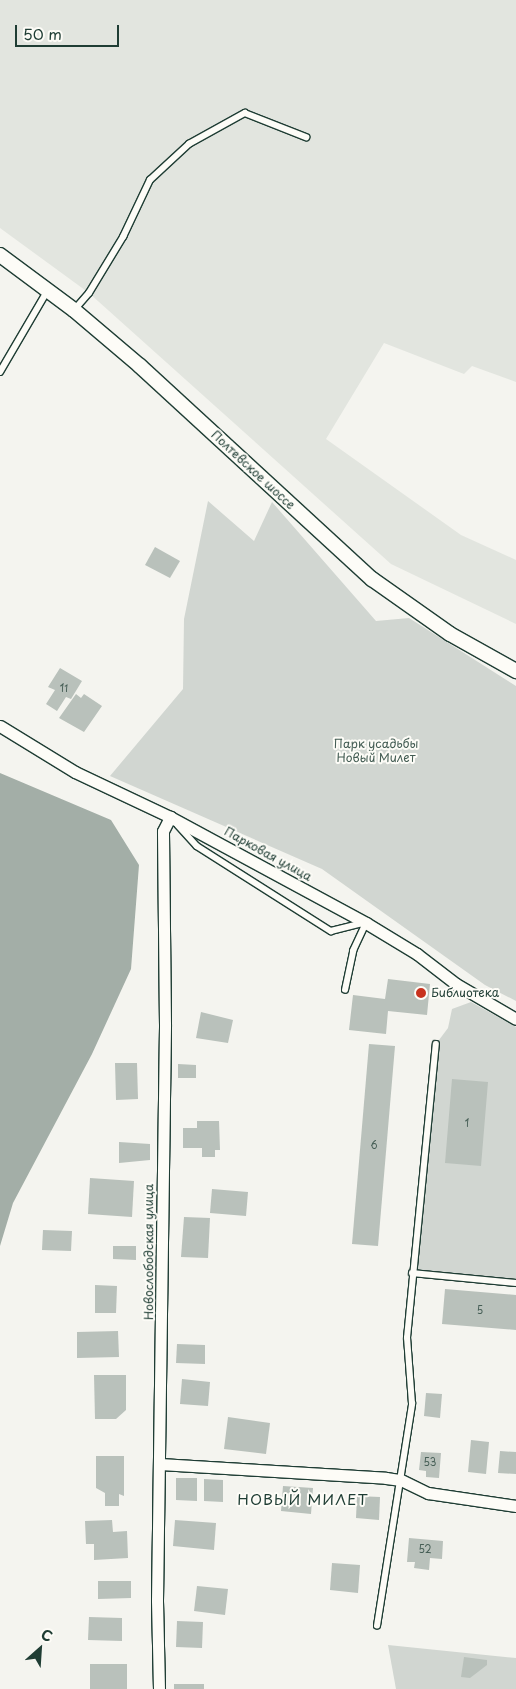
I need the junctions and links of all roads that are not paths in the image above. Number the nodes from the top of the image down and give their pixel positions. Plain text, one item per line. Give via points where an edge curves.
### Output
1 (306, 137) dead end
2 (0, 255) edge
3 (48, 290) junction
4 (74, 310) junction
5 (0, 372) edge
6 (516, 671) edge
7 (0, 726) edge
8 (170, 817) junction
9 (366, 923) junction
10 (345, 990) dead end
11 (516, 1019) edge
12 (436, 1044) dead end
13 (412, 1273) junction
14 (516, 1283) edge
15 (160, 1464) junction
16 (401, 1480) junction
17 (516, 1506) edge
18 (377, 1626) dead end
19 (159, 1689) edge

1 - 4 lane via 245,113 188,144 150,180 123,237
2 - 3 street, Полтевское шоссе
3 - 4 street, Полтевское шоссе
3 - 5 lane
4 - 6 street, Полтевское шоссе via 140,366 372,579 450,634
7 - 8 street, Парковая улица via 83,777
8 - 9 street, Парковая улица
8 - 9 lane via 197,846 331,931
8 - 15 street, Новослободская улица via 163,831 165,1024
9 - 10 lane via 354,951
9 - 11 street, Парковая улица via 417,954 456,984
12 - 13 lane
13 - 14 lane
13 - 16 lane via 407,1338 412,1404
15 - 16 street
15 - 19 street, Новослободская улица
16 - 17 street via 428,1493
16 - 18 lane

